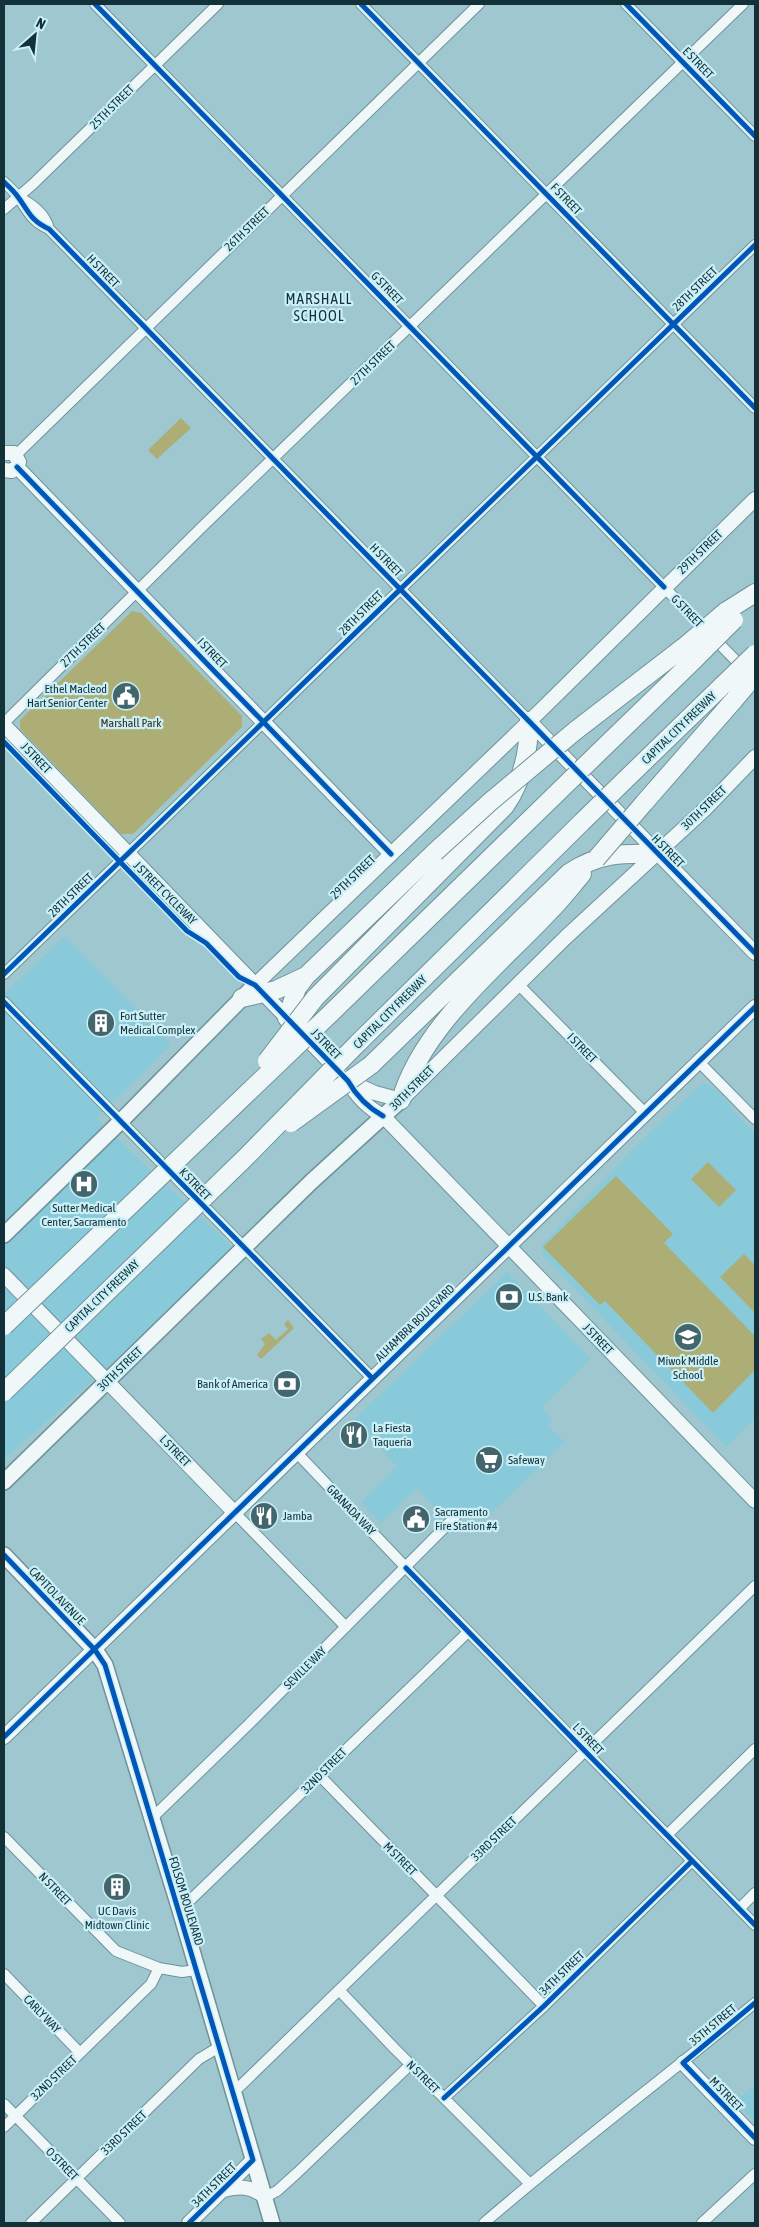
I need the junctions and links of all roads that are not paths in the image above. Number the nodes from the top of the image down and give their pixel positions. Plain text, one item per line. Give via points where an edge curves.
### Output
1 (95, 4) edge
2 (218, 4) edge
3 (361, 4) edge
4 (479, 4) edge
5 (626, 4) edge
6 (743, 4) edge
7 (683, 62) junction
8 (419, 63) junction
9 (155, 65) junction
10 (755, 136) edge
11 (4, 182) edge
12 (547, 193) junction
13 (282, 195) junction
14 (18, 197) junction
15 (4, 209) edge
16 (755, 245) edge
17 (673, 324) junction
18 (410, 327) junction
19 (145, 328) junction
20 (755, 408) edge
21 (537, 457) junction
22 (274, 459) junction
23 (10, 461) edge
24 (755, 499) edge
25 (664, 587) junction
26 (400, 589) junction
27 (137, 592) junction
28 (755, 593) edge
29 (755, 598) edge
30 (730, 616) junction
31 (690, 653) junction
32 (755, 654) edge
33 (755, 675) edge
34 (755, 681) edge
35 (530, 721) junction
36 (263, 722) junction
37 (4, 724) edge
38 (755, 757) edge
39 (128, 853) junction
40 (391, 854) junction
41 (656, 854) junction
42 (755, 953) edge
43 (4, 974) edge
44 (306, 976) junction
45 (518, 984) junction
46 (259, 989) junction
47 (242, 998) joint
48 (4, 1002) edge
49 (755, 1007) edge
50 (287, 1018) junction
51 (699, 1062) junction
52 (348, 1081) junction
53 (401, 1100) junction
54 (236, 1102) junction
55 (645, 1113) junction
56 (383, 1116) junction
57 (755, 1120) edge
58 (121, 1121) junction
59 (245, 1158) junction
60 (4, 1235) edge
61 (508, 1246) junction
62 (244, 1249) junction
63 (4, 1275) edge
64 (4, 1326) edge
65 (372, 1378) junction
66 (107, 1381) junction
67 (4, 1392) edge
68 (296, 1452) junction
69 (4, 1482) edge
70 (755, 1501) edge
71 (234, 1512) junction
72 (455, 1517) dead end
73 (4, 1555) edge
74 (406, 1568) junction
75 (755, 1586) edge
76 (346, 1627) junction
77 (468, 1632) junction
78 (95, 1650) junction
79 (4, 1737) edge
80 (755, 1749) edge
81 (585, 1750) junction
82 (320, 1776) junction
83 (152, 1818) junction
84 (667, 1835) junction
85 (4, 1837) edge
86 (692, 1861) junction
87 (755, 1893) edge
88 (436, 1895) junction
89 (739, 1909) junction
90 (180, 1910) junction
91 (755, 1926) edge
92 (159, 1968) junction
93 (196, 1970) junction
94 (4, 1974) edge
95 (339, 1990) junction
96 (755, 2002) edge
97 (544, 2006) junction
98 (219, 2047) junction
99 (80, 2053) junction
100 (683, 2063) junction
101 (411, 2064) junction
102 (233, 2093) junction
103 (444, 2098) junction
104 (4, 2104) edge
105 (16, 2116) junction
106 (4, 2128) edge
107 (755, 2138) edge
108 (253, 2160) junction
109 (755, 2174) edge
110 (77, 2179) junction
111 (530, 2184) junction
112 (223, 2190) junction
113 (265, 2197) junction
114 (31, 2223) edge
115 (120, 2223) edge
116 (189, 2223) edge
117 (272, 2223) edge
118 (484, 2223) edge
119 (702, 2223) edge

1 - 9 street, G STREET
2 - 9 street, 25TH STREET
3 - 8 street, F STREET
4 - 8 street, 26TH STREET
5 - 7 street, E STREET
6 - 7 street, 27TH STREET
7 - 10 street, E STREET
7 - 12 street, 27TH STREET
8 - 12 street, F STREET
8 - 13 street, 26TH STREET
9 - 13 street, G STREET
9 - 14 street, 25TH STREET
11 - 14 street, H STREET
12 - 17 street, F STREET
12 - 18 street, 27TH STREET
13 - 18 street, G STREET
13 - 19 street, 26TH STREET
14 - 15 street, 25TH STREET
14 - 19 street, H STREET via 24,210 49,229
16 - 17 street, 28TH STREET
17 - 20 street, F STREET
17 - 21 street, 28TH STREET
18 - 21 street, G STREET
18 - 22 street, 27TH STREET
19 - 22 street, H STREET
19 - 23 street, 26TH STREET
21 - 25 street, G STREET
21 - 26 street, 28TH STREET
22 - 26 street, H STREET
22 - 27 street, 27TH STREET
23 - 27 main road, I STREET
24 - 25 main road, 29TH STREET
25 - 34 street, G STREET
25 - 35 main road, 29TH STREET
26 - 35 street, H STREET
26 - 36 street, 28TH STREET
27 - 36 main road, I STREET
27 - 37 street, 27TH STREET
28 - 30 highway
29 - 30 highway
30 - 31 highway, bridge
31 - 44 highway, bridge via 575,731 490,802
31 - 54 highway, bridge via 597,754
32 - 59 highway, CAPITAL CITY FREEWAY, bridge
33 - 53 highway, bridge via 551,910 447,1018 407,1079
35 - 40 main road, 29TH STREET
35 - 41 main road, H STREET
35 - 54 highway, bridge via 526,760 516,790 505,806 315,998
36 - 39 street, 28TH STREET
36 - 40 main road, I STREET
37 - 39 main road, J STREET
38 - 41 main road, 30TH STREET
39 - 43 street, 28TH STREET
39 - 46 main road, J STREET
40 - 46 main road, 29TH STREET
41 - 42 main road, H STREET
41 - 45 main road, 30TH STREET
41 - 59 highway, bridge via 600,856 569,873 371,1064
44 - 46 highway via 284,987
44 - 50 highway via 297,988
45 - 53 main road, 30TH STREET
45 - 55 street, I STREET
46 - 47 highway
46 - 50 main road, J STREET
47 - 58 main road
48 - 58 street, K STREET
49 - 51 main road, ALHAMBRA BOULEVARD
50 - 52 main road, J STREET
51 - 55 main road, ALHAMBRA BOULEVARD
51 - 57 street
52 - 53 main road
52 - 56 main road, J STREET via 354,1093
53 - 56 main road, 30TH STREET
54 - 64 highway, bridge
55 - 61 main road, ALHAMBRA BOULEVARD
56 - 61 main road, J STREET
56 - 62 main road, 30TH STREET
58 - 60 main road
58 - 62 street, K STREET
59 - 67 highway, CAPITAL CITY FREEWAY, bridge
61 - 65 main road, ALHAMBRA BOULEVARD
61 - 70 main road, J STREET
62 - 65 street, K STREET
62 - 66 main road, 30TH STREET
63 - 66 main road, L STREET
65 - 68 main road, ALHAMBRA BOULEVARD
66 - 69 main road, 30TH STREET
66 - 71 main road, L STREET
68 - 71 main road, ALHAMBRA BOULEVARD
68 - 74 street, GRANADA WAY
71 - 76 street, L STREET
71 - 78 main road, ALHAMBRA BOULEVARD
72 - 74 street, SEVILLE WAY
73 - 78 main road, CAPITOL AVENUE
74 - 76 street, SEVILLE WAY
74 - 77 street, L STREET
75 - 81 street, 33RD STREET
76 - 83 street, SEVILLE WAY
77 - 81 street, L STREET
77 - 82 street, 32ND STREET
78 - 79 main road, ALHAMBRA BOULEVARD
78 - 83 main road, FOLSOM BOULEVARD via 104,1666
80 - 84 street
81 - 84 street, L STREET
81 - 88 street, 33RD STREET
82 - 88 street, M STREET
82 - 90 street, 32ND STREET
83 - 90 main road, FOLSOM BOULEVARD
84 - 86 street, L STREET
85 - 92 street, N STREET via 116,1952
86 - 89 street, L STREET
86 - 97 street, 34TH STREET
87 - 89 street
88 - 95 street, 33RD STREET
88 - 97 street, M STREET
89 - 91 street, L STREET
90 - 93 main road, FOLSOM BOULEVARD
92 - 93 street via 182,1972
92 - 99 street, 32ND STREET via 151,1984
93 - 98 main road, FOLSOM BOULEVARD
94 - 99 street, CARLY WAY
95 - 101 street, N STREET
95 - 102 street, 33RD STREET
96 - 100 street, 35TH STREET
97 - 103 street, 34TH STREET
98 - 102 main road, FOLSOM BOULEVARD
98 - 110 street, 33RD STREET via 199,2059
99 - 105 street, 32ND STREET
100 - 107 main road, M STREET
100 - 111 street, 35TH STREET
101 - 103 street, N STREET
101 - 113 street via 297,2173
102 - 108 main road, FOLSOM BOULEVARD
103 - 111 street, N STREET
104 - 105 street, O STREET
105 - 106 street, 32ND STREET
105 - 110 street, O STREET
108 - 112 main road, 34TH STREET
108 - 113 main road, FOLSOM BOULEVARD
109 - 119 street
110 - 114 street, 33RD STREET
110 - 115 street, O STREET
111 - 118 street, 35TH STREET
112 - 113 main road via 248,2187
112 - 116 main road, 34TH STREET
113 - 117 main road, FOLSOM BOULEVARD

